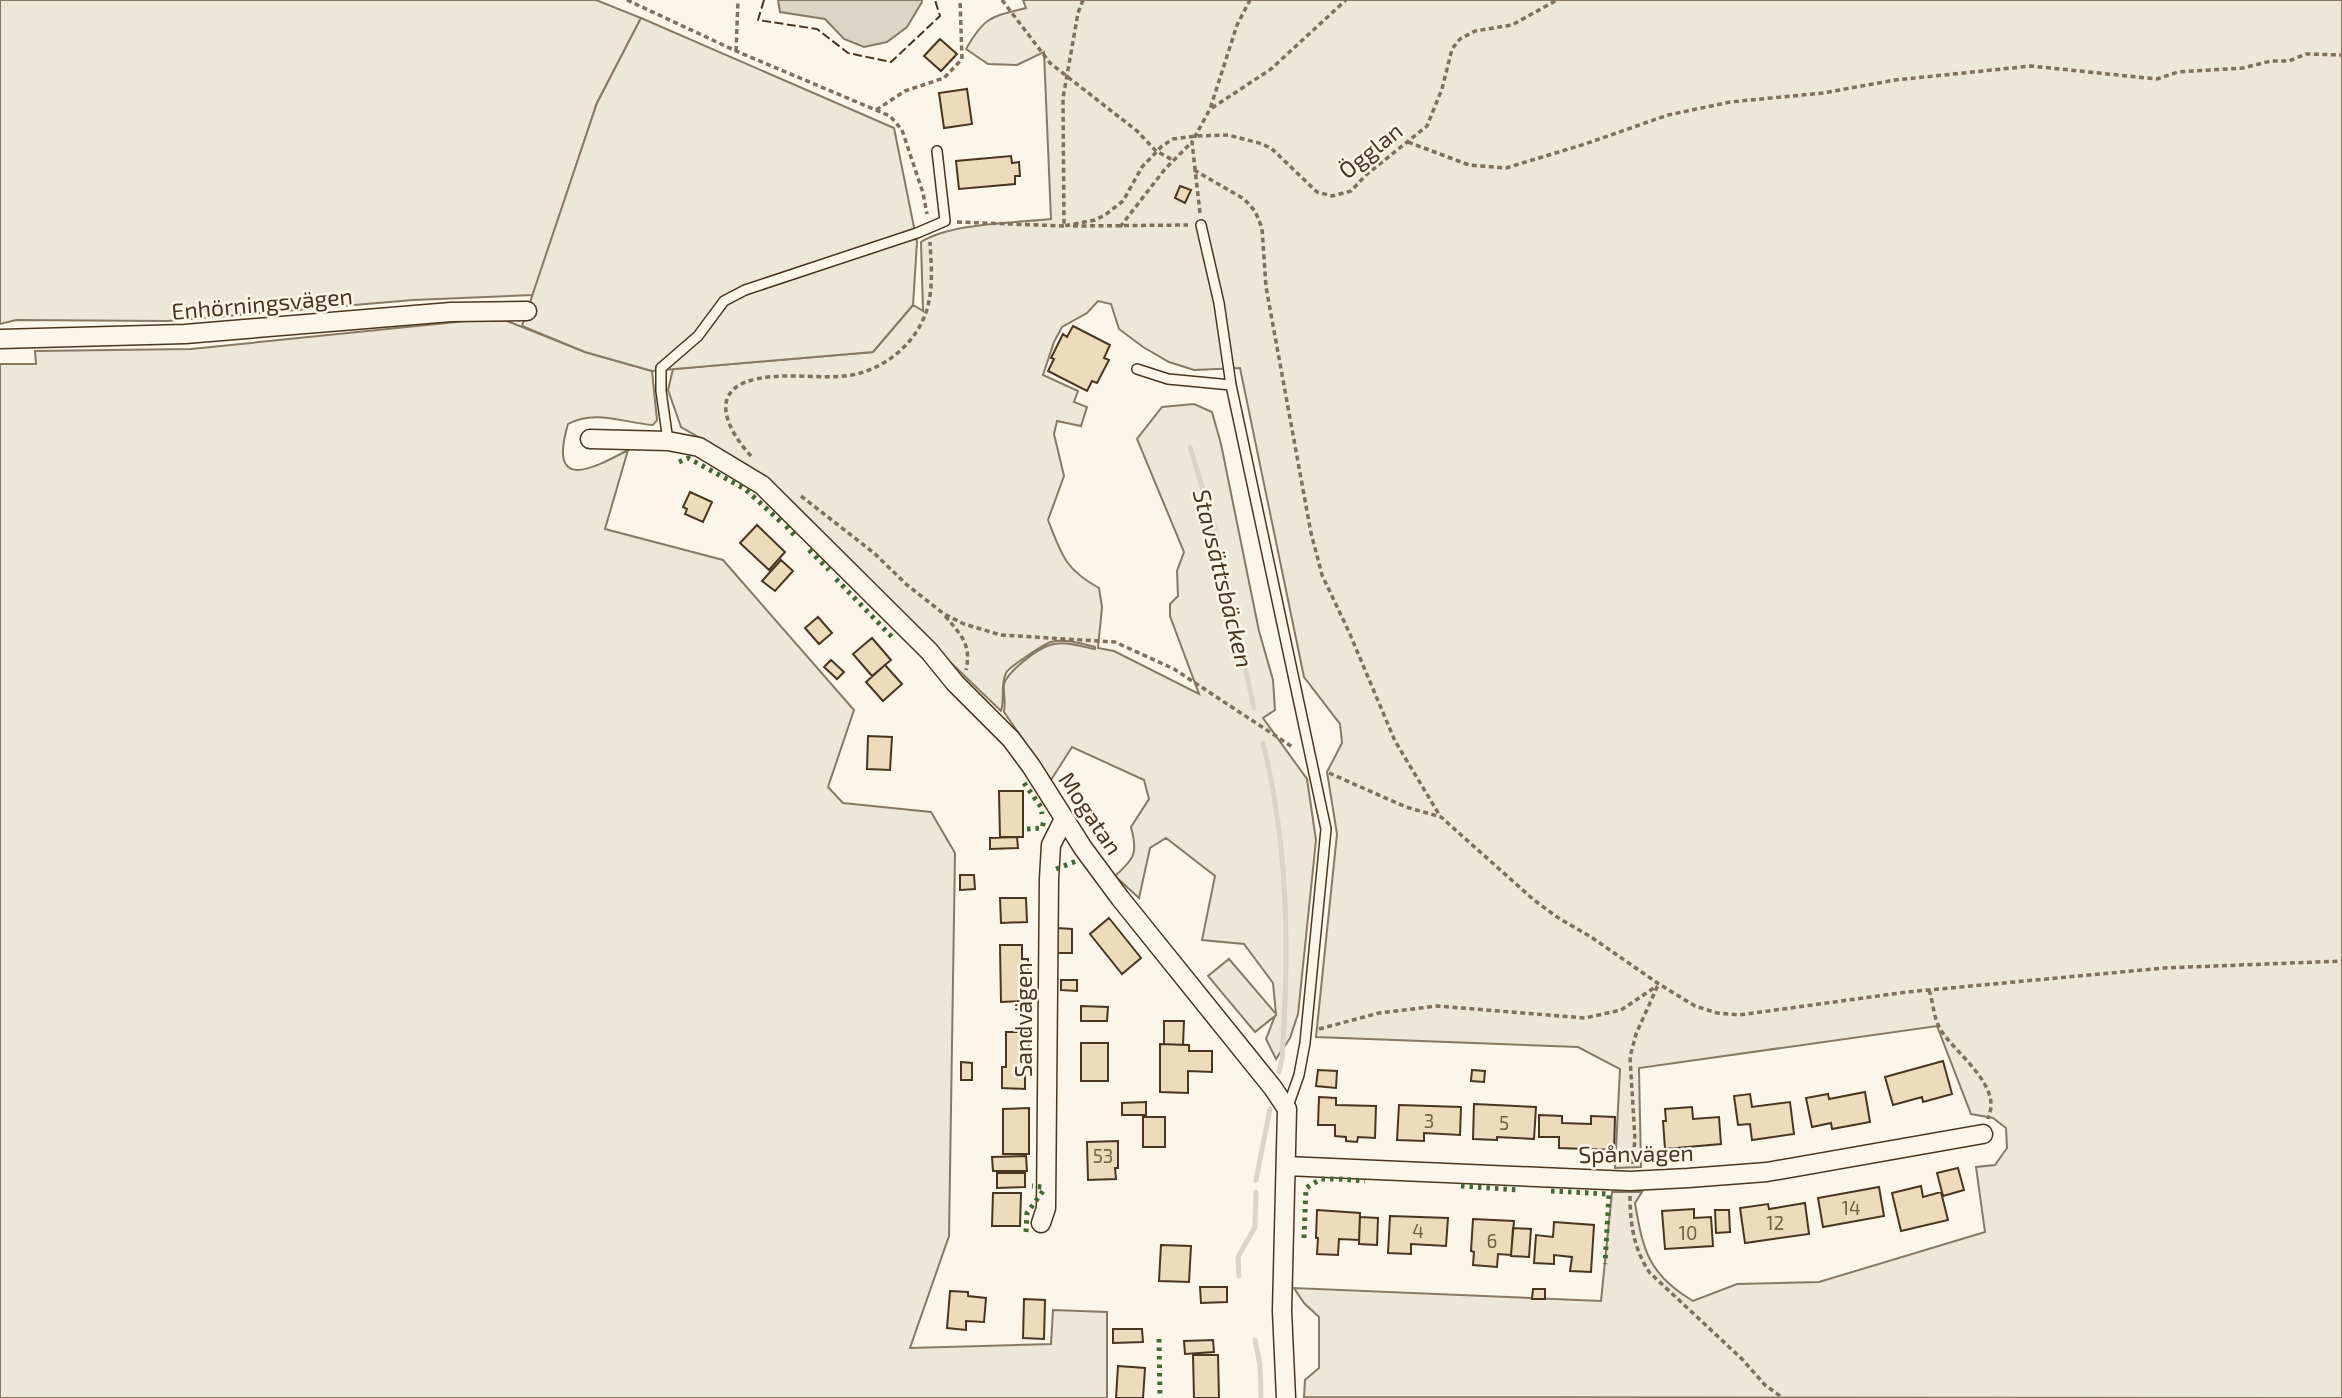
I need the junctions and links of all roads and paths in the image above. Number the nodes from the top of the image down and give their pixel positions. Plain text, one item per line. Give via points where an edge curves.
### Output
1 (627, 0) edge
2 (738, 0) edge
3 (960, 0) edge
4 (1002, 0) edge
5 (1083, 0) edge
6 (1250, 0) edge
7 (1346, 0) edge
8 (1556, 0) edge
9 (737, 51) junction
10 (2342, 55) edge
11 (1067, 78) junction
12 (876, 110) junction
13 (1210, 110) junction
14 (1196, 136) junction
15 (1192, 142) junction
16 (1408, 142) junction
17 (937, 151) dead end
18 (1156, 151) junction
19 (1173, 160) junction
20 (1194, 170) junction
21 (945, 221) junction
22 (1201, 225) junction
23 (1064, 226) junction
24 (1120, 227) junction
25 (929, 228) junction
26 (527, 312) dead end
27 (0, 339) edge
28 (1137, 369) dead end
29 (1231, 385) junction
30 (590, 439) dead end
31 (668, 441) junction
32 (754, 460) dead end
33 (798, 494) dead end
34 (944, 614) junction
35 (956, 683) junction
36 (1313, 762) junction
37 (1441, 817) junction
38 (1064, 819) junction
39 (2342, 961) edge
40 (1658, 984) junction
41 (1929, 990) junction
42 (1305, 1033) junction
43 (1287, 1109) junction
44 (1983, 1134) joint
45 (1286, 1166) junction
46 (1630, 1181) junction
47 (1041, 1223) dead end
48 (1286, 1398) edge
49 (1783, 1398) edge

1 - 9 path
2 - 9 path
3 - 12 path via 962,59 944,78 905,91
4 - 11 path
5 - 11 path
6 - 13 path via 1237,25
7 - 13 path via 1271,69
8 - 16 path, Ögglan via 1512,25 1460,38 1452,49 1427,126
9 - 12 path
10 - 16 path via 2306,54 2289,61 2178,72 2157,79 2031,66 1730,102 1668,115 1506,168 1469,164
11 - 18 path
11 - 23 path via 1063,98
12 - 25 path via 890,116 902,130 923,193
13 - 14 path
14 - 15 path
14 - 16 path, Ögglan via 1228,135 1271,148 1317,192 1332,196 1351,191
14 - 18 path, Ögglan via 1173,139
15 - 19 path
15 - 20 path
17 - 21 lane
18 - 19 path
18 - 23 path via 1124,201 1094,220
19 - 24 path
20 - 22 path
20 - 37 path via 1244,199 1262,228 1266,287 1322,576 1395,741
21 - 23 path
21 - 25 lane
22 - 24 path
22 - 29 lane
23 - 24 path
25 - 31 lane via 724,301 698,336 661,368
25 - 32 path via 929,302 912,338 897,354 877,368 851,375 756,379 737,386 724,410 736,439
26 - 27 street, Enhörningsvägen via 451,312 185,334
28 - 29 lane via 1168,379
29 - 36 lane
30 - 31 street, Mogatan
31 - 35 street, Mogatan via 699,447 762,485
33 - 34 path
34 - 35 path via 963,635 967,651 967,668
34 - 36 path via 1001,635 1115,642 1174,669
35 - 38 street, Mogatan via 1011,739
36 - 37 path via 1406,807
36 - 42 lane via 1326,829
37 - 40 path via 1542,905
38 - 43 street, Mogatan via 1120,898
38 - 47 street, Sandvägen via 1051,845 1046,1208
39 - 41 path via 2164,968
40 - 41 path via 1695,1006 1739,1015
40 - 42 path via 1621,1010 1584,1018 1437,1006 1379,1013
40 - 46 path via 1630,1057 1635,1140
41 - 44 path via 1941,1031 1989,1093 1992,1105
42 - 43 lane via 1299,1075
43 - 45 street
44 - 46 street, Spånvägen via 1767,1172
45 - 46 street, Spånvägen
45 - 48 street via 1282,1311
46 - 49 path via 1630,1215 1638,1256 1650,1273

